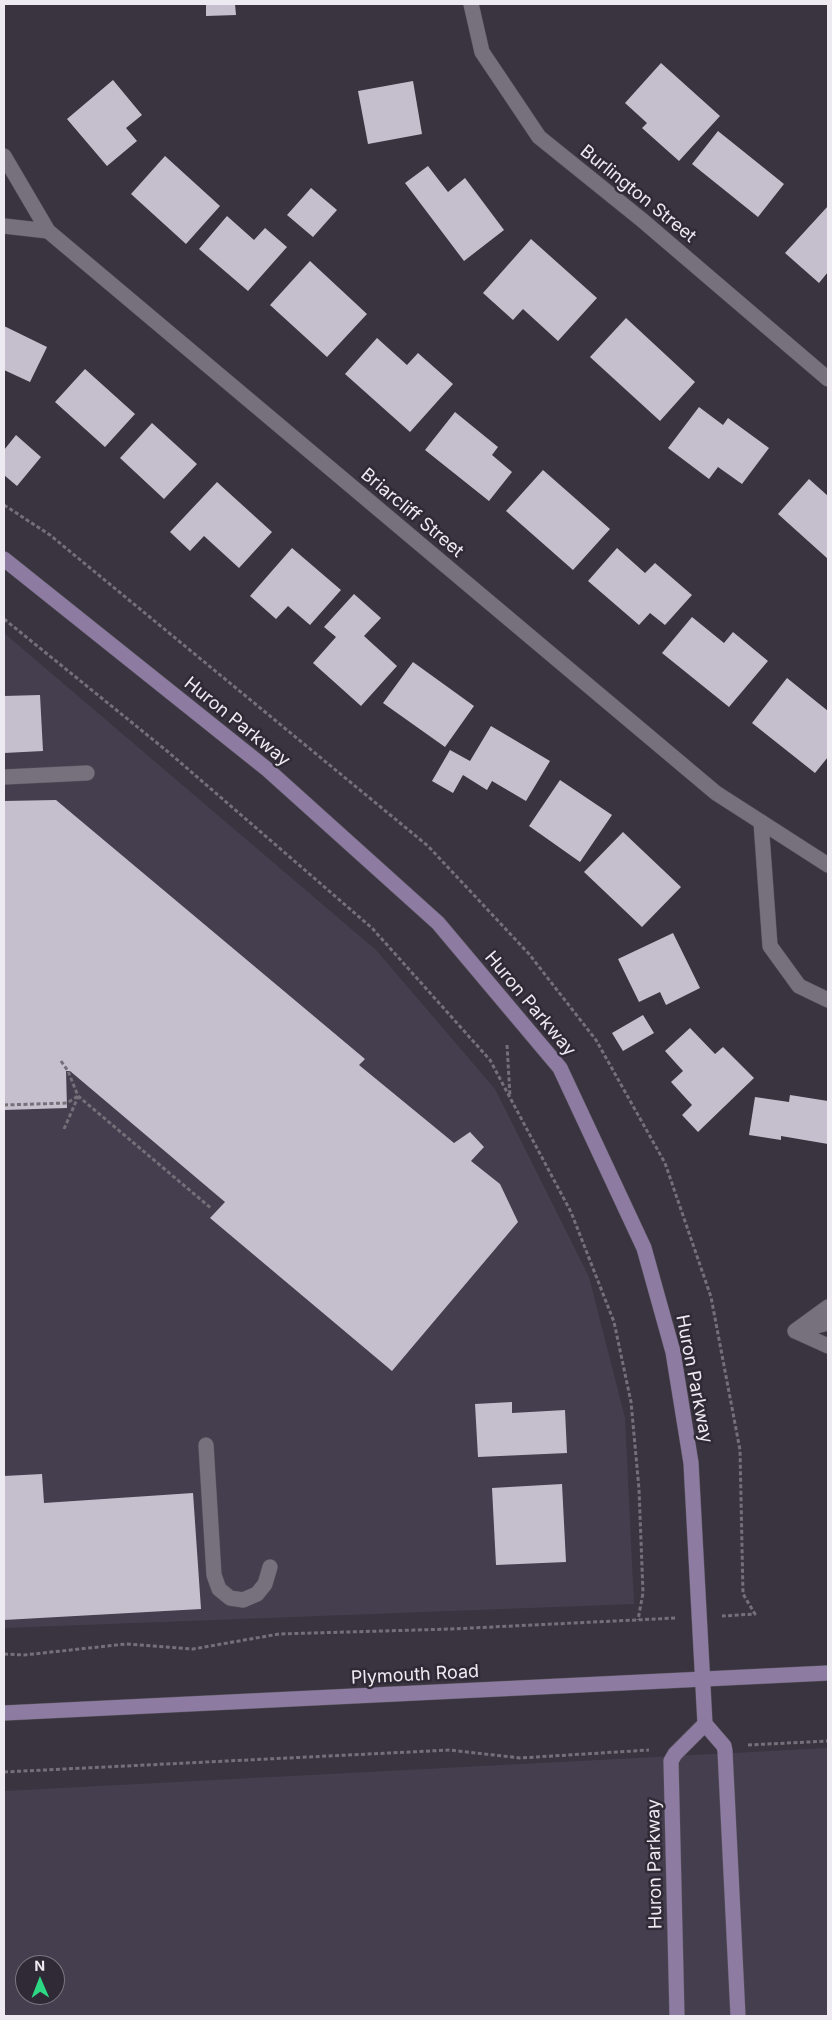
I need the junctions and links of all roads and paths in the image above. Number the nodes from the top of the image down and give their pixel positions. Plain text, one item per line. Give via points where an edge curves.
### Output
1 (470, 4) edge
2 (4, 156) edge
3 (4, 226) edge
4 (48, 231) junction
5 (828, 379) edge
6 (4, 559) edge
7 (4, 619) edge
8 (87, 774) dead end
9 (4, 777) edge
10 (761, 822) junction
11 (828, 865) edge
12 (828, 1000) edge
13 (504, 1002) junction
14 (61, 1061) dead end
15 (78, 1096) junction
16 (511, 1099) junction
17 (4, 1105) edge
18 (64, 1128) dead end
19 (212, 1209) dead end
20 (828, 1307) edge
21 (828, 1323) edge
22 (795, 1331) junction
23 (828, 1335) edge
24 (828, 1346) edge
25 (206, 1445) dead end
26 (270, 1567) dead end
27 (754, 1614) dead end
28 (741, 1615) dead end
29 (646, 1619) dead end
30 (638, 1620) junction
31 (4, 1654) edge
32 (828, 1673) edge
33 (703, 1681) junction
34 (4, 1713) edge
35 (705, 1724) junction
36 (828, 1741) edge
37 (763, 1745) dead end
38 (644, 1750) dead end
39 (4, 1772) edge
40 (677, 2016) edge
41 (738, 2016) edge

1 - 5 street, Burlington Street via 482,52 539,137
2 - 4 street, Briarcliff Street
3 - 4 street
4 - 10 street, Briarcliff Street via 716,793
6 - 13 main road, Huron Parkway via 268,770 438,923
7 - 16 path via 167,751 372,928 490,1060
8 - 9 street
10 - 11 street, Briarcliff Street
10 - 12 street via 770,946 799,986
13 - 16 path
13 - 33 main road, Huron Parkway via 560,1068 618,1188 647,1257 673,1352 691,1463
14 - 15 path
15 - 17 path via 67,1103
15 - 18 path
15 - 19 path
16 - 30 path via 571,1212 614,1322 631,1402 639,1489 643,1593
20 - 22 street
21 - 22 street
22 - 23 street
22 - 24 street
25 - 26 street via 214,1575 219,1589 230,1598 243,1600 257,1594 265,1584
27 - 28 path
29 - 30 path
30 - 31 path via 279,1634 194,1649 126,1644 24,1655
32 - 33 main road, Plymouth Road
33 - 34 main road, Plymouth Road
33 - 35 main road, Huron Parkway
35 - 40 main road, Huron Parkway via 671,1761
35 - 41 main road via 725,1751
36 - 37 path
38 - 39 path via 520,1758 450,1750

